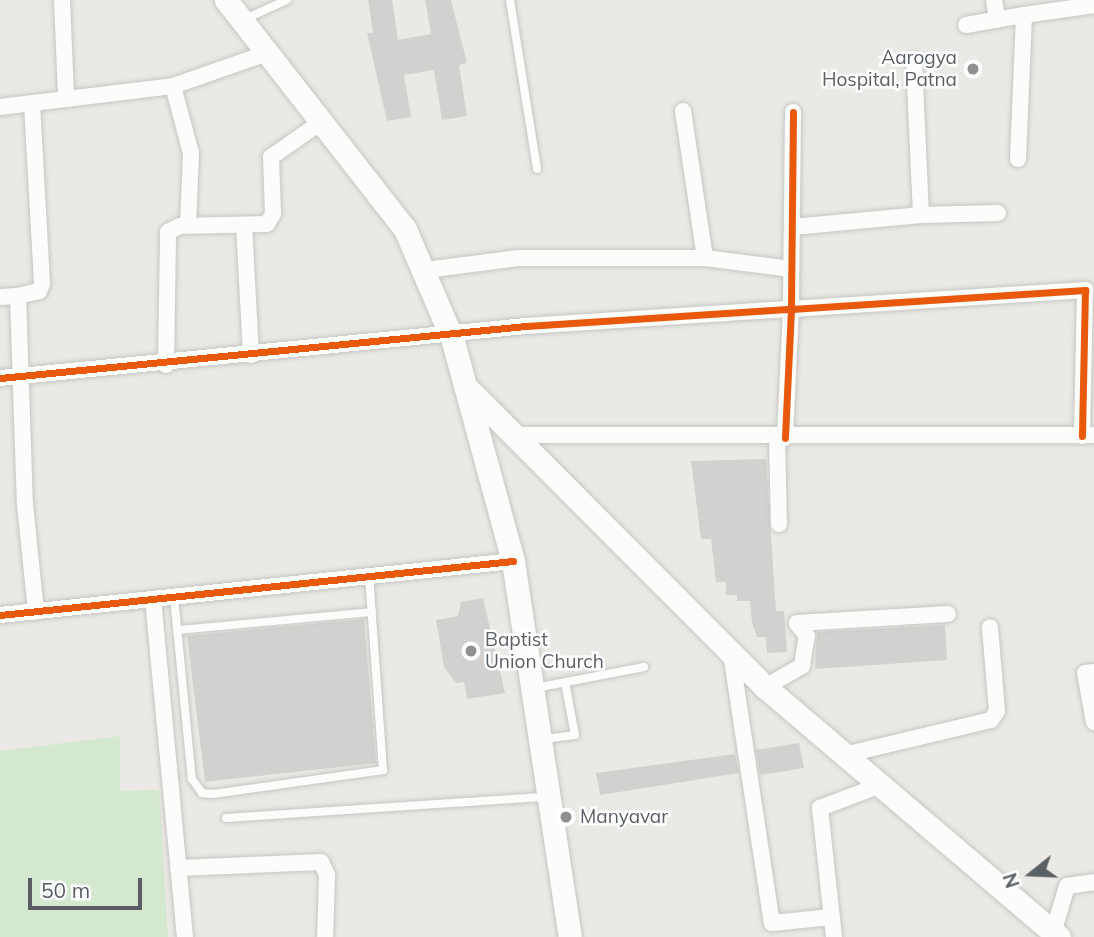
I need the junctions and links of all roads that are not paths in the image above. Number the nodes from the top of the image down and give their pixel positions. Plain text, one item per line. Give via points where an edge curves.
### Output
1 (62, 0) edge
2 (226, 0) edge
3 (287, 0) edge
4 (510, 0) edge
5 (994, 0) edge
6 (1094, 5) edge
7 (1024, 15) junction
8 (245, 19) junction
9 (997, 20) junction
10 (967, 25) dead end
11 (270, 52) junction
12 (914, 61) dead end
13 (173, 86) junction
14 (66, 97) junction
15 (32, 104) junction
16 (0, 107) edge
17 (682, 111) dead end
18 (793, 112) dead end
19 (324, 120) junction
20 (1018, 159) dead end
21 (537, 169) dead end
22 (998, 213) dead end
23 (921, 215) junction
24 (188, 225) junction
25 (244, 225) junction
26 (792, 227) junction
27 (705, 258) junction
28 (791, 269) junction
29 (426, 270) junction
30 (18, 296) junction
31 (0, 297) edge
32 (792, 310) junction
33 (452, 338) junction
34 (251, 355) junction
35 (166, 365) junction
36 (23, 376) junction
37 (0, 378) edge
38 (470, 391) junction
39 (514, 435) junction
40 (1088, 436) edge
41 (781, 438) junction
42 (779, 524) dead end
43 (513, 561) junction
44 (369, 576) junction
45 (174, 597) junction
46 (153, 599) junction
47 (37, 611) junction
48 (372, 612) junction
49 (948, 614) dead end
50 (0, 615) edge
51 (990, 627) dead end
52 (178, 630) junction
53 (731, 653) junction
54 (644, 667) dead end
55 (1094, 672) edge
56 (565, 682) junction
57 (765, 687) junction
58 (532, 688) junction
59 (1094, 722) edge
60 (540, 740) junction
61 (844, 755) junction
62 (878, 786) junction
63 (549, 797) junction
64 (226, 818) dead end
65 (178, 868) junction
66 (1094, 882) edge
67 (831, 917) junction
68 (1056, 935) edge
69 (185, 937) edge
70 (324, 937) edge
71 (570, 937) edge
72 (834, 937) edge

1 - 14 street
2 - 8 main road
3 - 8 lane
4 - 21 lane
5 - 9 street
6 - 7 street
7 - 9 street
7 - 20 street
8 - 11 main road
9 - 10 street
11 - 13 street
11 - 19 main road
12 - 23 street
13 - 14 street
13 - 24 street via 191,153
14 - 15 street
15 - 16 street
15 - 30 street via 42,284 39,291
17 - 27 street
18 - 26 street
19 - 25 street via 276,149 272,220
19 - 29 main road via 405,229
22 - 23 street
23 - 26 street
24 - 25 street
24 - 35 street via 167,232 164,244
25 - 34 street
26 - 28 street
27 - 28 street
27 - 29 street via 518,258
28 - 32 street
29 - 33 main road
30 - 31 street
30 - 36 street
32 - 33 street via 526,326
32 - 40 street via 1085,290
32 - 41 street
33 - 34 street
33 - 38 main road
34 - 35 street
35 - 36 street
36 - 37 street
36 - 47 street via 25,505
38 - 39 main road
38 - 43 main road
39 - 41 street
39 - 53 main road
40 - 41 street
41 - 42 street
43 - 44 street
43 - 58 main road
44 - 45 street
44 - 48 lane
45 - 46 street
45 - 52 lane
46 - 47 street
46 - 65 street
47 - 50 street
48 - 52 lane
48 - 52 lane via 383,770 213,794 202,793 192,779
49 - 57 street via 797,623 807,636 802,666
51 - 61 street via 997,711 991,720
53 - 57 main road
53 - 67 street via 772,923
54 - 56 lane
55 - 59 street via 1085,673
56 - 58 lane
56 - 60 lane via 575,735
57 - 61 main road
58 - 60 main road
60 - 63 main road
61 - 62 main road
62 - 67 street via 820,808
62 - 68 main road
63 - 64 lane
63 - 71 main road
65 - 69 street
65 - 70 street via 321,862 327,875
66 - 68 street via 1067,886
67 - 72 street

